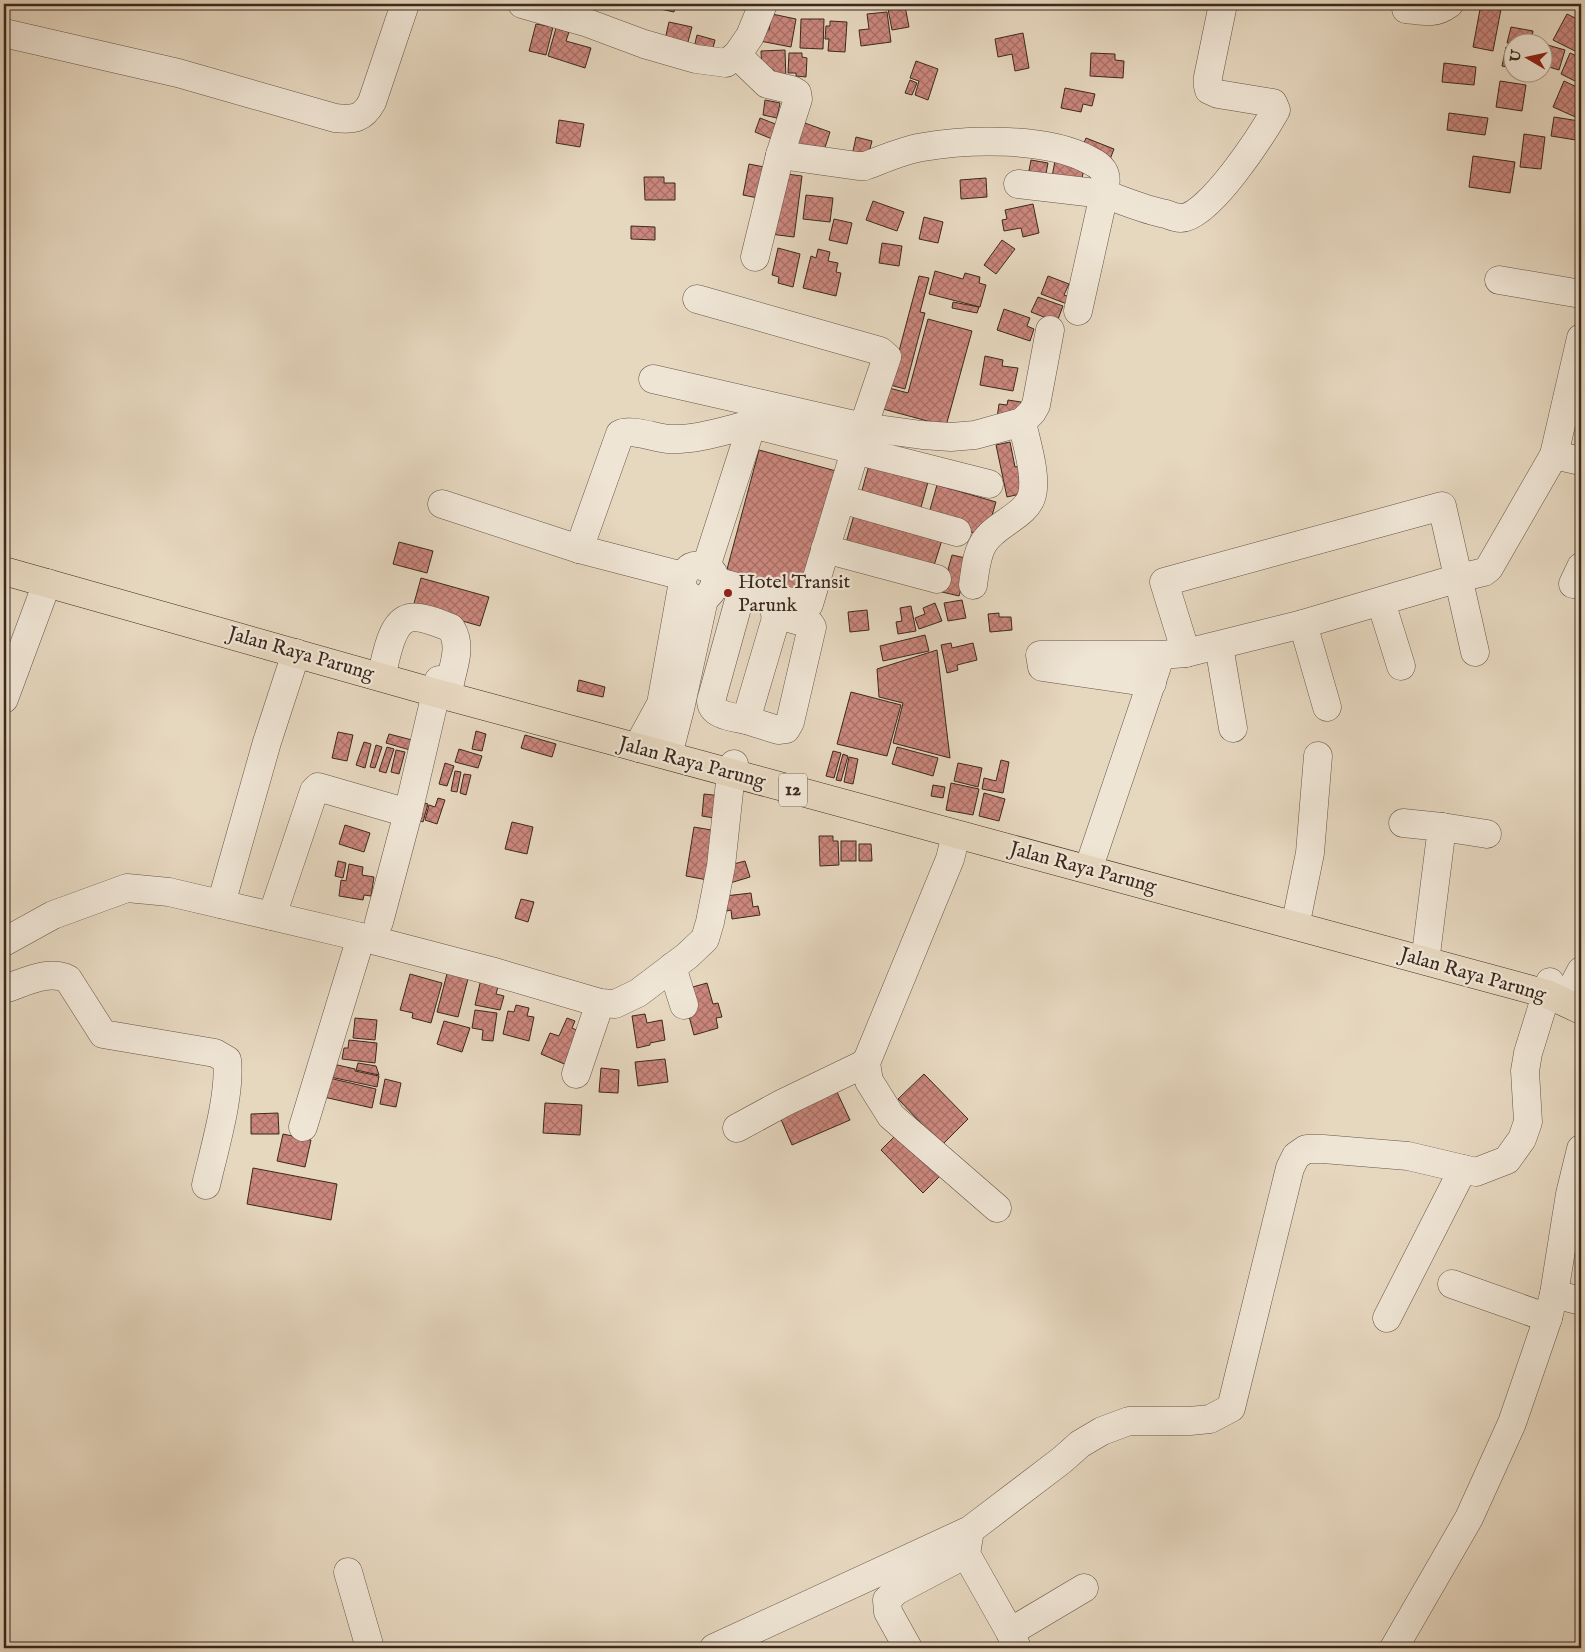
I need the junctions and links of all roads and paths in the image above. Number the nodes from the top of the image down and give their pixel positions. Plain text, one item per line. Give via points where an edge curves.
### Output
1 (405, 4) edge
2 (522, 4) edge
3 (763, 4) edge
4 (1223, 4) edge
5 (1449, 4) edge
6 (1406, 9) dead end
7 (4, 34) edge
8 (737, 55) junction
9 (780, 155) junction
10 (1018, 184) dead end
11 (1104, 194) junction
12 (755, 257) dead end
13 (1499, 280) dead end
14 (1581, 294) edge
15 (697, 299) dead end
16 (1078, 311) dead end
17 (1050, 330) dead end
18 (1581, 338) edge
19 (653, 379) dead end
20 (1022, 422) junction
21 (752, 424) junction
22 (859, 439) junction
23 (1554, 455) junction
24 (1581, 461) edge
25 (990, 484) dead end
26 (841, 499) junction
27 (442, 504) dead end
28 (957, 532) dead end
29 (579, 549) junction
30 (825, 549) junction
31 (4, 557) edge
32 (4, 571) edge
33 (1460, 578) junction
34 (937, 579) dead end
35 (47, 583) junction
36 (700, 584) junction
37 (973, 585) dead end
38 (1381, 602) junction
39 (738, 604) junction
40 (777, 614) junction
41 (1303, 624) junction
42 (1219, 646) junction
43 (1476, 652) dead end
44 (296, 653) junction
45 (1173, 654) junction
46 (1402, 666) dead end
47 (382, 670) junction
48 (1152, 683) junction
49 (442, 685) junction
50 (4, 699) edge
51 (1327, 707) dead end
52 (746, 720) junction
53 (1233, 728) dead end
54 (641, 743) junction
55 (669, 750) junction
56 (1318, 756) dead end
57 (733, 768) junction
58 (408, 812) junction
59 (1403, 823) dead end
60 (1442, 827) junction
61 (1487, 834) dead end
62 (956, 835) junction
63 (1092, 858) junction
64 (221, 904) junction
65 (272, 916) junction
66 (1297, 917) junction
67 (370, 930) junction
68 (4, 942) edge
69 (1426, 954) junction
70 (672, 967) junction
71 (4, 989) edge
72 (1569, 990) edge
73 (600, 1003) junction
74 (684, 1005) dead end
75 (866, 1063) junction
76 (576, 1074) dead end
77 (303, 1127) dead end
78 (737, 1128) dead end
79 (1581, 1149) edge
80 (1463, 1169) junction
81 (206, 1185) dead end
82 (997, 1208) dead end
83 (1452, 1284) dead end
84 (1581, 1301) edge
85 (1551, 1306) junction
86 (1387, 1318) dead end
87 (968, 1542) junction
88 (348, 1572) dead end
89 (1084, 1588) dead end
90 (1013, 1640) edge
91 (370, 1648) edge
92 (714, 1648) edge
93 (908, 1648) edge
94 (1394, 1648) edge

1 - 7 street via 372,102 367,112 351,120 178,73
2 - 8 street via 696,59 726,63
3 - 8 street via 750,36
4 - 11 street via 1208,86 1211,92 1218,94 1273,103 1276,110 1269,123 1230,179 1188,216 1181,218 1153,212
5 - 6 street via 1434,12
8 - 9 street via 766,84 797,93 798,99
9 - 11 street via 865,166 922,147 1013,142 1078,154 1100,166 1105,175
9 - 12 street
10 - 11 street
11 - 16 street
13 - 14 street
15 - 22 street via 884,354 887,357
17 - 20 street via 1036,405
18 - 23 street
19 - 22 street
20 - 22 street via 975,435
20 - 37 street via 1033,479 1032,495 1024,509 1006,520 983,543
21 - 22 street
21 - 29 street via 670,439 628,432 620,434
21 - 36 street
22 - 25 street
22 - 26 street
23 - 24 street
23 - 33 street via 1490,568
26 - 28 street
26 - 30 street
27 - 29 street
29 - 36 street
30 - 34 street
30 - 36 street via 811,600 806,605
31 - 47 highway, Jalan Raya Parung / 12
32 - 35 highway, Jalan Raya Parung / 12
33 - 38 street
33 - 43 street
33 - 45 street via 1442,506 1164,582
35 - 44 highway, Jalan Raya Parung / 12
35 - 50 street
36 - 39 street
36 - 54 street via 661,704
36 - 55 street
38 - 41 street
38 - 46 street
39 - 40 street
39 - 52 street via 711,707 715,712
40 - 52 street
40 - 52 street via 812,627 790,722 786,729 778,730
41 - 42 street
41 - 51 street
42 - 45 street
42 - 53 street
44 - 47 highway, Jalan Raya Parung / 12
44 - 64 street
45 - 48 street
45 - 48 street via 1040,655 1042,667
47 - 49 highway, Jalan Raya Parung / 12
47 - 49 street via 398,625 409,618 425,619 451,628 457,637 457,652
48 - 63 street
49 - 54 highway, Jalan Raya Parung / 12
49 - 58 street
54 - 55 highway, Jalan Raya Parung / 12
55 - 57 highway, Jalan Raya Parung / 12
56 - 66 street via 1310,852
57 - 62 highway, Jalan Raya Parung / 12
57 - 63 highway, Jalan Raya Parung / 12
57 - 70 street via 721,866 708,931 705,939
58 - 65 street via 318,787
58 - 67 street
59 - 60 street
60 - 61 street
60 - 69 street
62 - 72 highway, Jalan Raya Parung / 12
62 - 75 street via 950,859
63 - 66 highway, Jalan Raya Parung / 12
64 - 65 street
64 - 68 street via 169,892 127,888 53,915
65 - 67 street
66 - 69 highway, Jalan Raya Parung / 12
67 - 73 street
67 - 77 street
69 - 72 highway, Jalan Raya Parung / 12
70 - 73 street via 638,993 615,1004
70 - 74 street
71 - 81 street via 49,974 59,974 68,979 103,1034 215,1053 227,1060 223,1106
72 - 80 street via 1528,1054 1525,1071 1528,1122 1522,1140 1507,1160 1476,1172
73 - 76 street
75 - 78 street
75 - 82 street via 869,1081 891,1116
79 - 85 street
80 - 86 street
80 - 87 street via 1408,1156 1324,1149 1306,1149 1296,1156 1290,1168 1231,1408 1210,1420 1128,1421 1102,1431 1080,1444
83 - 85 street
84 - 85 street
85 - 94 street via 1512,1423 1469,1518
87 - 90 street
87 - 92 street
87 - 93 street via 887,1600 888,1612
88 - 91 street
89 - 90 street

